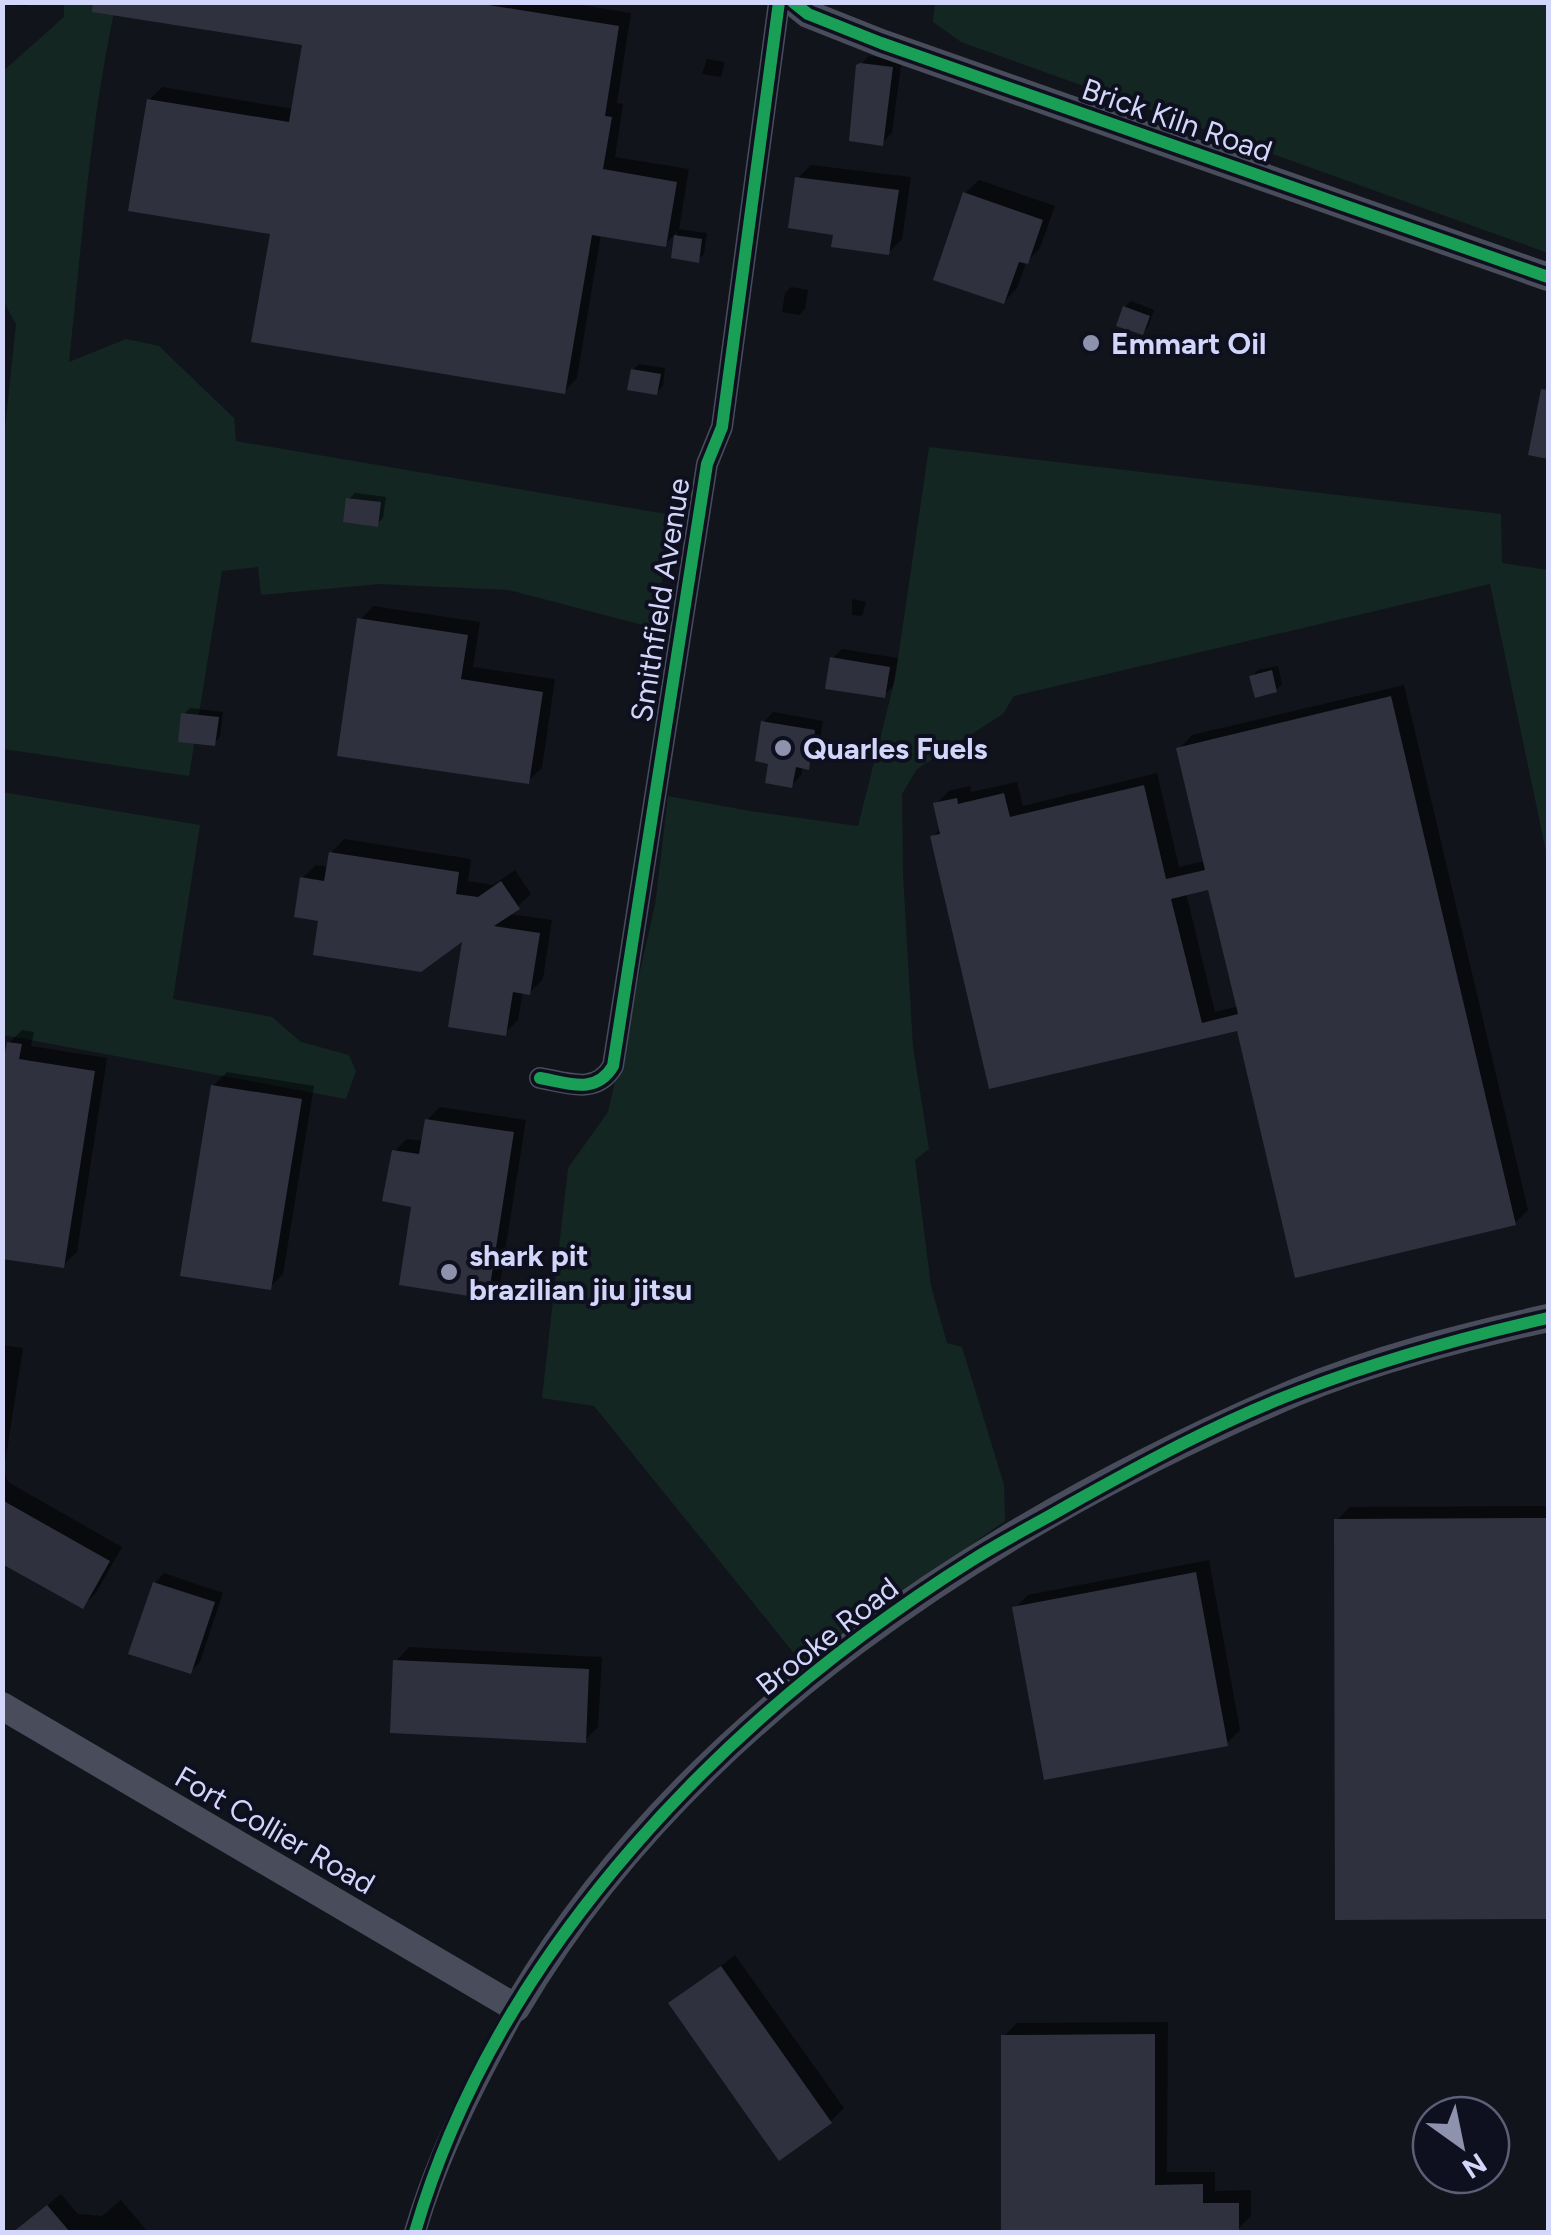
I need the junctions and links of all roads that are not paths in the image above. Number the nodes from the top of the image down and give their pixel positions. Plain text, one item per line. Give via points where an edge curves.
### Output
1 (779, 2) edge
2 (792, 2) edge
3 (1548, 278) edge
4 (540, 1078) dead end
5 (1548, 1318) edge
6 (2, 1706) edge
7 (516, 2008) junction
8 (415, 2232) edge

1 - 4 street, Smithfield Avenue via 722,428 707,464 613,1066 597,1084
2 - 3 street, Brick Kiln Road via 882,43
5 - 7 street, Brooke Road via 1469,1336 1295,1393 1162,1453 974,1558 745,1733 624,1856
6 - 7 street, Fort Collier Road
7 - 8 street, Brooke Road via 450,2139

